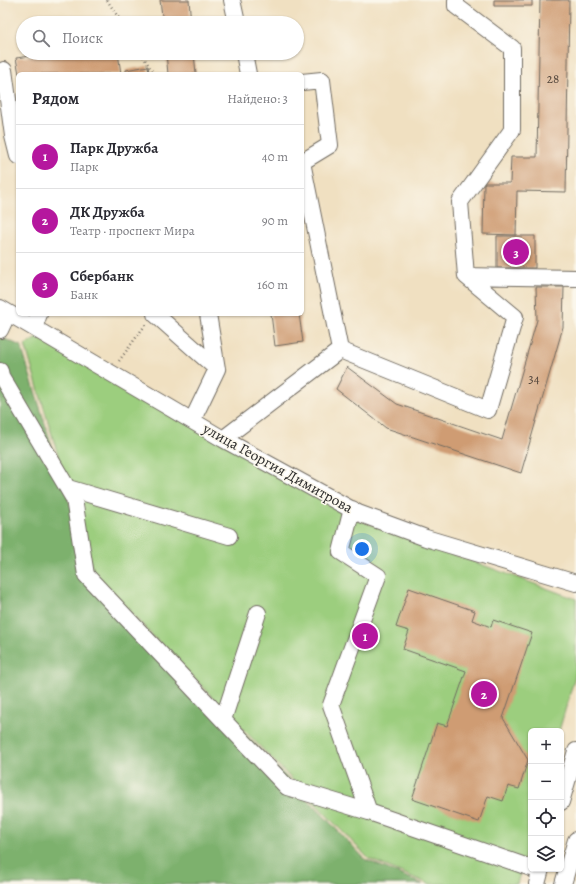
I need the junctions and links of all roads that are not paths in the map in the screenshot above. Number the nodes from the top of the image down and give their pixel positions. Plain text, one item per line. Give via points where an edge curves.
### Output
1 (232, 0) edge
2 (456, 0) edge
3 (235, 16) edge
4 (245, 60) edge
5 (4, 70) dead end
6 (248, 72) edge
7 (304, 82) edge
8 (16, 148) edge
9 (304, 161) edge
10 (304, 172) edge
11 (466, 276) junction
12 (576, 278) edge
13 (4, 311) edge
14 (16, 315) edge
15 (20, 316) edge
16 (208, 316) edge
17 (152, 317) edge
18 (36, 321) edge
19 (0, 330) edge
20 (340, 350) junction
21 (217, 369) junction
22 (0, 371) edge
23 (192, 421) junction
24 (223, 439) junction
25 (68, 488) junction
26 (352, 509) junction
27 (229, 536) dead end
28 (576, 583) edge
29 (258, 613) dead end
30 (223, 720) junction
31 (576, 751) edge
32 (562, 800) edge
33 (370, 812) junction
34 (576, 840) edge
35 (528, 869) edge
36 (563, 884) edge

1 - 3 street
2 - 11 street via 456,6 512,48 512,130 460,202
4 - 6 street
5 - 8 street
7 - 9 street via 322,80 330,145
10 - 20 street
11 - 12 street
11 - 20 street via 515,317 488,410
13 - 14 street, улица Георгия Димитрова
13 - 19 street
15 - 18 street, улица Георгия Димитрова
16 - 21 street
17 - 21 street
18 - 23 street, улица Георгия Димитрова via 110,373
20 - 24 street
21 - 23 street
22 - 25 street
23 - 24 street, улица Георгия Димитрова
24 - 26 street, улица Георгия Димитрова
25 - 27 street
25 - 30 street via 74,499 86,575
26 - 28 street, улица Георгия Димитрова via 426,538
26 - 33 street via 341,552 378,576 331,705
29 - 30 street
30 - 33 street via 287,787
31 - 32 street
33 - 35 street
34 - 36 street

